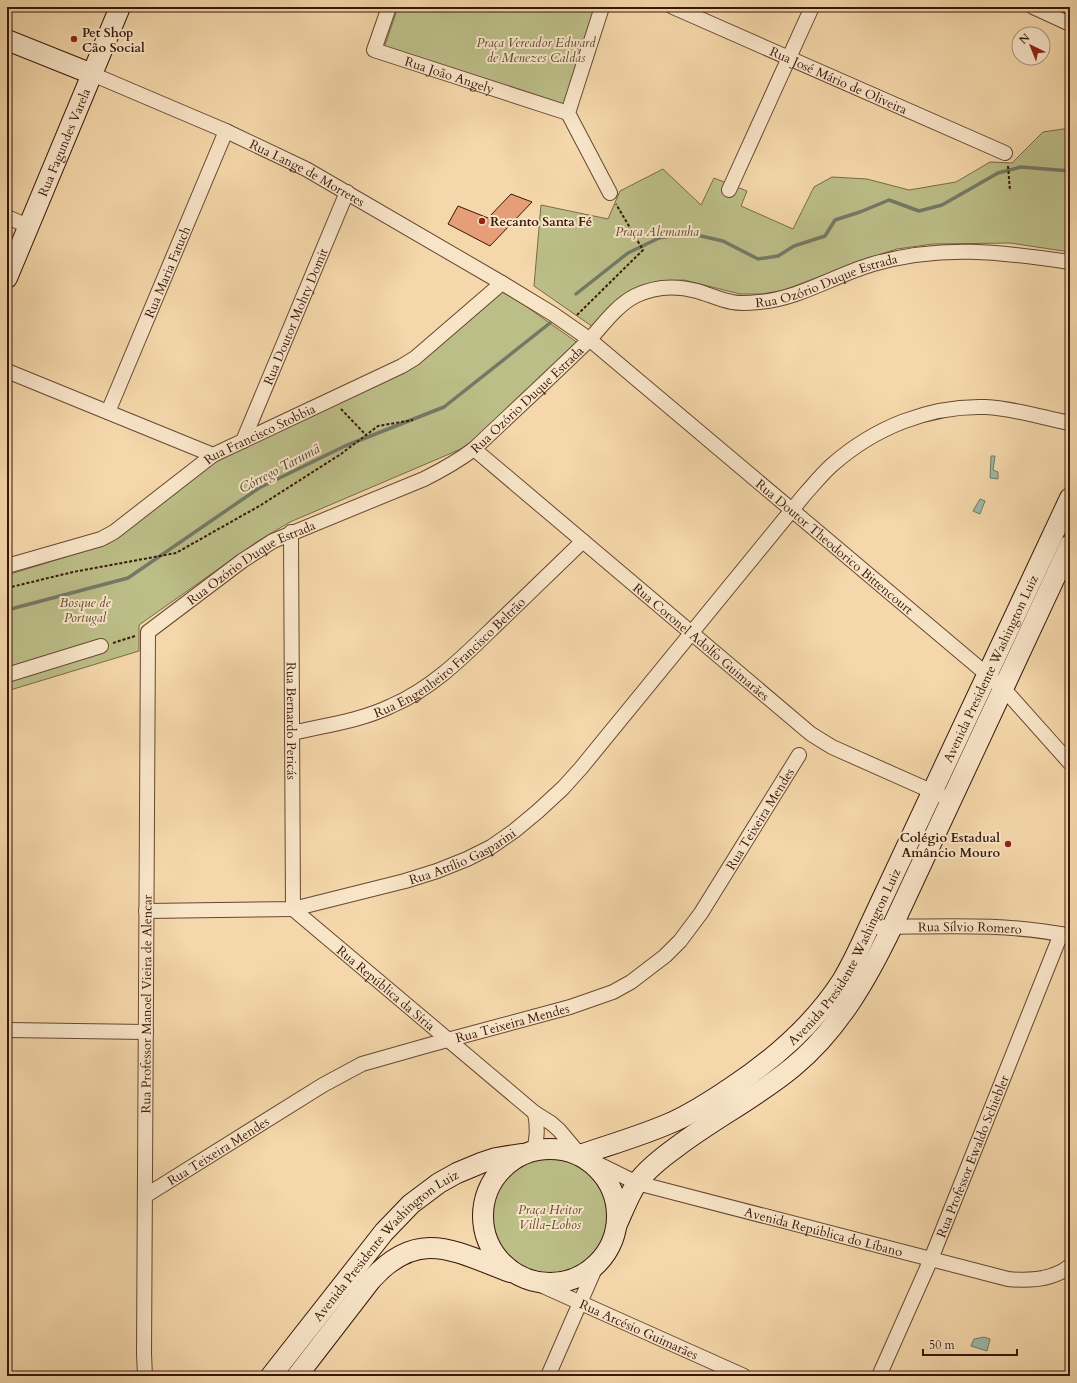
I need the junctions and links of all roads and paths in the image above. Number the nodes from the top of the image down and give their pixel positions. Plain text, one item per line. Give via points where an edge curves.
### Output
1 (120, 7) edge
2 (389, 7) edge
3 (602, 7) edge
4 (673, 7) edge
5 (812, 7) edge
6 (1033, 7) edge
7 (1070, 24) edge
8 (7, 40) edge
9 (789, 58) junction
10 (92, 74) junction
11 (568, 113) junction
12 (226, 131) junction
13 (1006, 158) joint
14 (729, 190) dead end
15 (1010, 191) dead end
16 (347, 192) junction
17 (610, 193) joint
18 (7, 217) edge
19 (28, 226) junction
20 (1070, 262) edge
21 (7, 278) edge
22 (502, 283) junction
23 (568, 325) junction
24 (589, 339) junction
25 (7, 371) edge
26 (332, 399) junction
27 (108, 412) junction
28 (413, 420) dead end
29 (1070, 423) edge
30 (366, 435) junction
31 (243, 441) junction
32 (474, 449) junction
33 (213, 455) junction
34 (1070, 498) edge
35 (792, 510) junction
36 (291, 532) junction
37 (583, 541) junction
38 (1070, 544) edge
39 (7, 566) edge
40 (7, 588) edge
41 (148, 632) junction
42 (692, 633) junction
43 (101, 646) joint
44 (7, 675) edge
45 (987, 675) junction
46 (1003, 688) junction
47 (292, 732) junction
48 (799, 755) dead end
49 (1070, 763) edge
50 (933, 792) junction
51 (951, 800) junction
52 (293, 909) junction
53 (146, 911) junction
54 (869, 927) junction
55 (892, 927) junction
56 (1065, 935) edge
57 (7, 1030) edge
58 (146, 1032) junction
59 (448, 1040) junction
60 (535, 1113) junction
61 (530, 1152) junction
62 (580, 1155) junction
63 (637, 1183) junction
64 (145, 1196) junction
65 (617, 1224) junction
66 (932, 1259) junction
67 (597, 1264) junction
68 (1070, 1266) edge
69 (526, 1278) junction
70 (581, 1303) junction
71 (145, 1376) edge
72 (271, 1376) edge
73 (297, 1376) edge
74 (548, 1376) edge
75 (744, 1376) edge
76 (879, 1376) edge

1 - 10 street, Rua Fagundes Varela
2 - 11 street, Rua João Angely via 374,50
3 - 11 street
4 - 9 street, Rua José Mário de Oliveira
5 - 9 street
6 - 7 street
8 - 10 street, Rua Lange de Morretes
9 - 13 street, Rua José Mário de Oliveira
9 - 14 street
10 - 12 street, Rua Lange de Morretes
10 - 19 street, Rua Fagundes Varela
11 - 17 street
12 - 16 street, Rua Lange de Morretes
12 - 27 street, Rua Maria Fatuch
13 - 15 path
16 - 22 street, Rua Lange de Morretes
16 - 31 street, Rua Doutor Mohty Domit
17 - 23 path via 643,250
18 - 19 street
19 - 21 street, Rua Fagundes Varela
20 - 24 street, Rua Ozório Duque Estrada via 987,252 957,251 914,255 857,270 778,300 756,303 732,302 686,288 658,288 644,292 624,304
22 - 23 street, Rua Lange de Morretes
22 - 26 street, Rua Francisco Stobbia via 415,358 386,375
23 - 24 street, Rua Lange de Morretes
24 - 32 street, Rua Ozório Duque Estrada
24 - 35 street, Rua Doutor Theodorico Bittencourt
25 - 27 street
26 - 30 path
26 - 31 street, Rua Francisco Stobbia
27 - 33 street
28 - 30 path via 378,426
29 - 35 street, Rua Attílio Gasparini via 987,407 949,410 905,420 878,433 846,454 819,478
30 - 40 path via 261,505 176,553 73,572
31 - 33 street, Rua Francisco Stobbia
32 - 36 street, Rua Ozório Duque Estrada via 444,470
32 - 37 street, Rua Coronel Adolfo Guimarães
33 - 39 street, Rua Francisco Stobbia via 108,536
34 - 45 street, Avenida Presidente Washington Luiz
35 - 42 street, Rua Attílio Gasparini
35 - 45 street, Rua Doutor Theodorico Bittencourt
36 - 41 street, Rua Ozório Duque Estrada via 252,554
36 - 47 street, Rua Bernardo Pericás
37 - 42 street, Rua Coronel Adolfo Guimarães
37 - 47 street, Rua Engenheiro Francisco Beltrão via 428,686 411,697 373,714
38 - 46 street, Avenida Presidente Washington Luiz
41 - 43 path
41 - 53 street, Rua Professor Manoel Vieira de Alencar
42 - 50 street, Rua Coronel Adolfo Guimarães via 821,741
42 - 52 street, Rua Attílio Gasparini via 563,788 503,839 467,860 437,871
43 - 44 street
45 - 46 street, Rua Doutor Theodorico Bittencourt
45 - 50 street, Avenida Presidente Washington Luiz
46 - 49 street, Rua Doutor Theodorico Bittencourt
46 - 51 street, Avenida Presidente Washington Luiz
47 - 52 street, Rua Bernardo Pericás
48 - 59 street, Rua Teixeira Mendes via 701,913 680,941 649,970 632,982 594,1000
50 - 51 street, Rua Coronel Adolfo Guimarães
50 - 54 street, Avenida Presidente Washington Luiz
51 - 55 street, Avenida Presidente Washington Luiz
52 - 53 street, Rua Attílio Gasparini
52 - 59 street, Rua República da Síria
53 - 58 street, Rua Professor Manoel Vieira de Alencar
54 - 55 street, Rua Sílvio Romero
54 - 62 street, Avenida Presidente Washington Luiz via 848,970 828,1001 767,1063 685,1116
55 - 56 street, Rua Sílvio Romero via 1005,928
55 - 63 street, Avenida Presidente Washington Luiz via 850,1003 834,1026 806,1056 778,1079 669,1152
56 - 66 street, Rua Professor Ewaldo Schiebler
57 - 58 street
58 - 64 street, Rua Professor Manoel Vieira de Alencar
59 - 60 street, Rua República da Síria
59 - 64 street, Rua Teixeira Mendes via 362,1064
60 - 61 street via 537,1130
60 - 62 street, Rua República da Síria via 559,1130
61 - 62 street via 557,1149
61 - 69 street via 508,1164 493,1181 485,1201 483,1222 488,1243 500,1262
61 - 72 street, Avenida Presidente Washington Luiz via 496,1158 470,1167 439,1183 411,1204 384,1232
62 - 63 street, Avenida República do Líbano
62 - 65 street via 597,1167 609,1184 616,1203
63 - 65 street, Avenida Presidente Washington Luiz
63 - 66 street, Avenida República do Líbano
64 - 71 street, Rua Professor Manoel Vieira de Alencar
65 - 67 street via 611,1245
66 - 68 street, Avenida República do Líbano via 1008,1279 1023,1280 1053,1275
66 - 76 street, Rua Professor Ewaldo Schiebler
67 - 69 street via 579,1277 557,1283
67 - 70 street
69 - 70 street, Rua Arcésio Guimarães
69 - 73 street, Avenida Presidente Washington Luiz via 450,1250 412,1250 399,1256 380,1271
70 - 74 street
70 - 75 street, Rua Arcésio Guimarães

